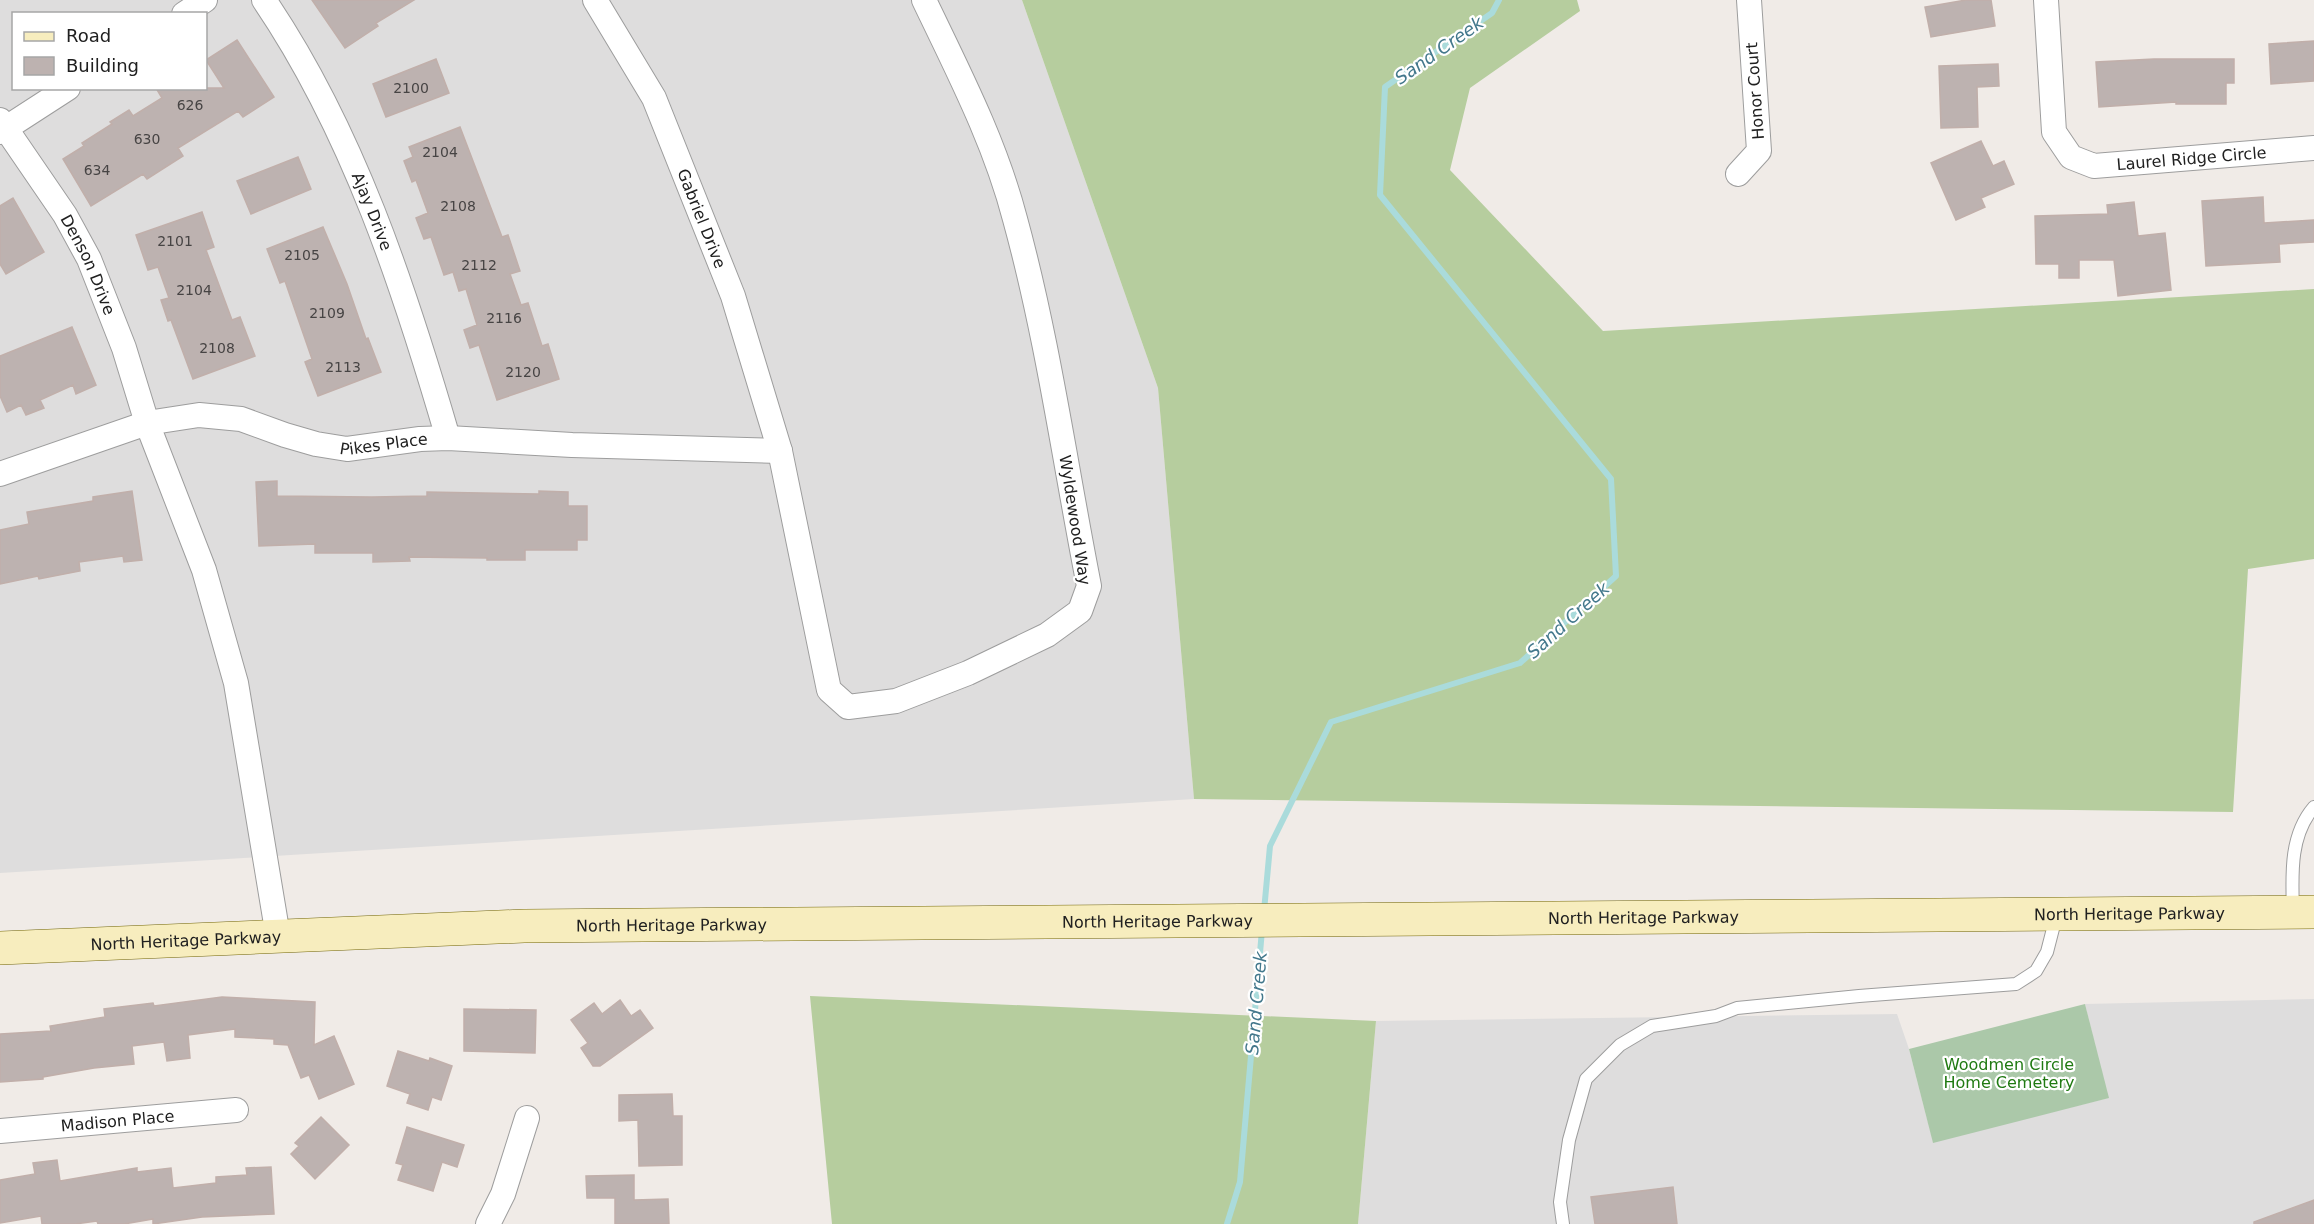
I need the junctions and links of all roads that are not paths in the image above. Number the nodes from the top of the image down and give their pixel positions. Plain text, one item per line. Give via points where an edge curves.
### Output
1 (205, 0) edge
2 (264, 0) edge
3 (595, 0) edge
4 (924, 0) edge
5 (1749, 0) edge
6 (2046, 0) edge
7 (187, 12) edge
8 (65, 90) edge
9 (2, 127) edge
10 (2314, 148) edge
11 (1738, 174) dead end
12 (147, 423) junction
13 (448, 438) junction
14 (780, 451) junction
15 (0, 474) edge
16 (2314, 807) edge
17 (2304, 912) edge
18 (2057, 914) junction
19 (278, 936) junction
20 (0, 948) edge
21 (236, 1110) dead end
22 (527, 1118) dead end
23 (0, 1131) edge
24 (493, 1222) edge
25 (1563, 1224) edge

1 - 7 street
2 - 13 street, Ajay Drive via 330,114 375,217
3 - 14 street, Gabriel Drive via 654,98 733,296
4 - 14 street, Wyldewood Way via 983,123 1015,218 1047,357 1089,586 1080,611 1047,635 968,673 897,701 848,707 829,690
5 - 11 street, Honor Court via 1759,151
6 - 10 street, Laurel Ridge Circle via 2054,132 2071,157 2094,166
8 - 9 street
9 - 12 street, Denson Drive via 65,215 89,260 124,348
12 - 13 street, Pikes Place via 199,415 241,419 316,444 347,449
12 - 15 street, Pikes Place
12 - 19 street, Denson Drive via 204,570 236,682
13 - 14 street, Pikes Place
16 - 17 lane via 2296,838 2293,882
17 - 18 main road, North Heritage Parkway
18 - 19 main road, North Heritage Parkway via 524,926
18 - 25 lane via 2042,962 2016,984 1737,1008 1716,1016 1653,1026 1620,1045 1586,1079 1569,1140 1560,1202
19 - 20 main road, North Heritage Parkway
21 - 23 street, Madison Place
22 - 24 street

